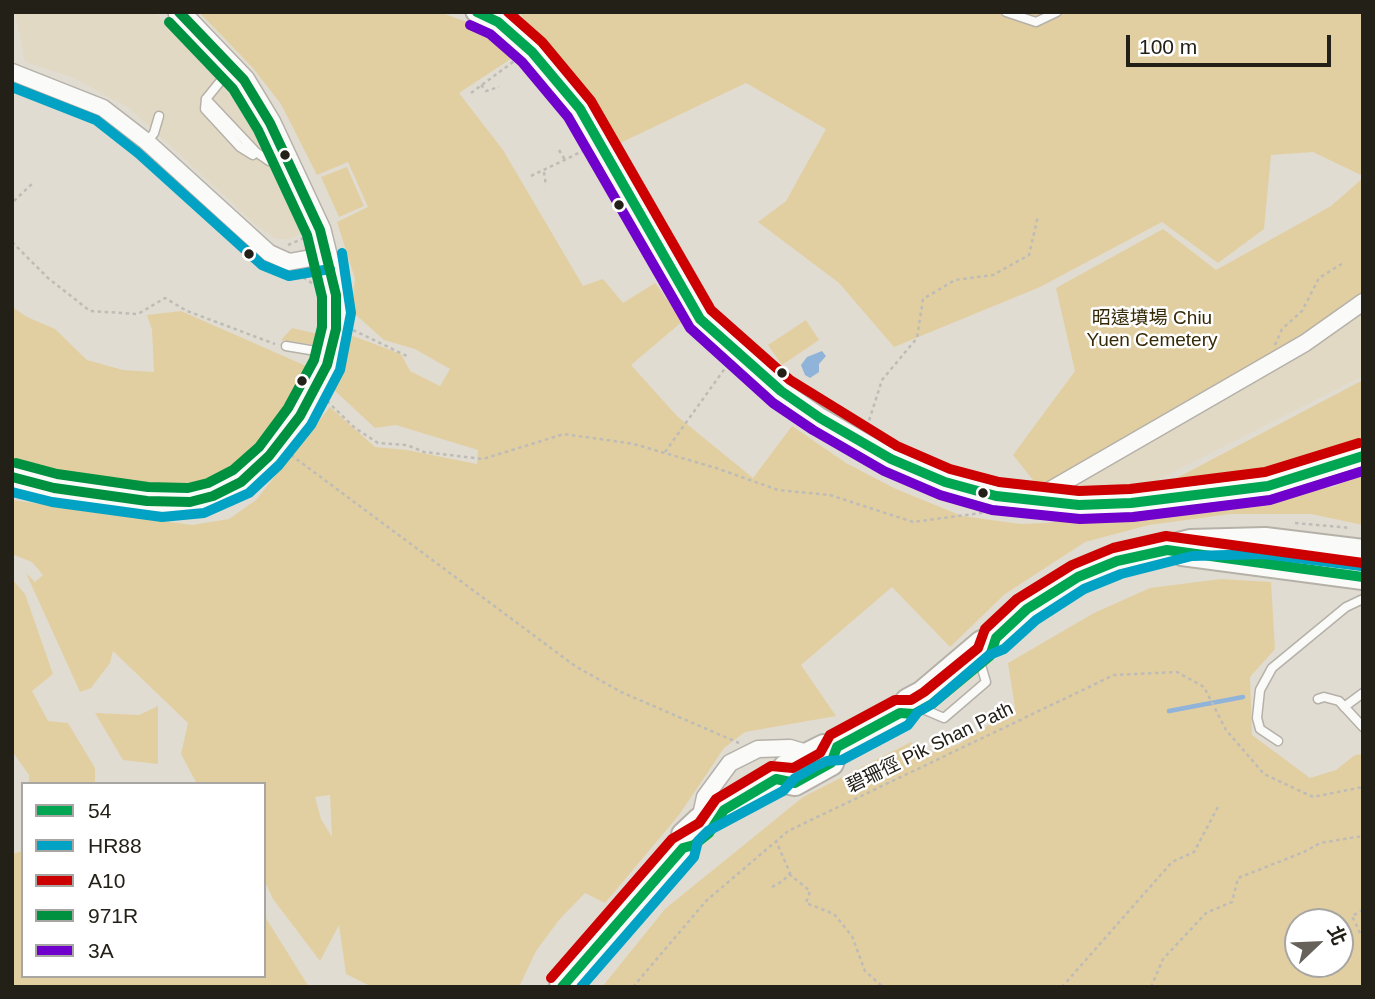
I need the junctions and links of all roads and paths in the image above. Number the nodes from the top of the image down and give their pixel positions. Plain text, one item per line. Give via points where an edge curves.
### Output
1 (179, 12) edge
2 (476, 12) edge
3 (513, 12) edge
4 (1006, 12) edge
5 (1057, 12) edge
6 (511, 33) junction
7 (519, 58) dead end
8 (232, 67) junction
9 (12, 72) edge
10 (481, 85) junction
11 (499, 87) dead end
12 (471, 93) dead end
13 (159, 116) dead end
14 (147, 142) junction
15 (591, 147) dead end
16 (559, 150) dead end
17 (277, 158) junction
18 (565, 160) junction
19 (544, 170) junction
20 (531, 176) dead end
21 (34, 182) dead end
22 (546, 186) dead end
23 (14, 201) edge
24 (1038, 216) dead end
25 (12, 242) edge
26 (328, 256) junction
27 (1343, 263) dead end
28 (1363, 302) edge
29 (336, 325) junction
30 (282, 345) joint
31 (331, 353) junction
32 (736, 353) junction
33 (409, 357) dead end
34 (1273, 362) junction
35 (322, 396) dead end
36 (867, 427) dead end
37 (285, 451) dead end
38 (665, 452) junction
39 (1363, 456) edge
40 (12, 477) edge
41 (1033, 500) junction
42 (992, 512) dead end
43 (1167, 550) junction
44 (1363, 552) edge
45 (1363, 577) edge
46 (1363, 599) edge
47 (996, 638) junction
48 (1363, 693) edge
49 (1318, 699) dead end
50 (1343, 707) junction
51 (912, 711) junction
52 (1363, 727) edge
53 (1278, 741) dead end
54 (837, 747) junction
55 (758, 749) junction
56 (810, 754) junction
57 (776, 779) junction
58 (1363, 787) edge
59 (1219, 805) dead end
60 (724, 810) junction
61 (699, 820) junction
62 (1363, 836) edge
63 (776, 841) junction
64 (683, 848) junction
65 (789, 874) junction
66 (772, 887) dead end
67 (1363, 910) edge
68 (1363, 939) edge
69 (562, 987) edge
70 (633, 987) edge
71 (883, 987) edge
72 (1062, 987) edge
73 (1151, 987) edge

1 - 8 main road
2 - 6 street
3 - 6 lane
4 - 5 lane via 1036,22
6 - 32 street via 533,52 580,109 700,318
7 - 10 path
8 - 17 main road via 258,104
8 - 17 lane via 206,99 245,142
9 - 14 street via 103,108
10 - 11 path via 486,91
10 - 12 path
13 - 14 lane
14 - 26 street via 269,253 289,262
15 - 18 path
16 - 18 path
17 - 26 main road via 320,230
18 - 19 path
19 - 20 path
19 - 22 path
21 - 23 path
24 - 36 path via 1029,255 993,275 955,280 923,299 917,338 882,380
25 - 30 path via 90,311 138,314 165,298 187,311
26 - 29 main road
27 - 34 path via 1319,278 1302,311 1282,329
28 - 34 street
29 - 31 main road
29 - 33 path via 370,336
30 - 31 lane
31 - 40 main road via 313,394 274,451 241,482 213,496 190,502 147,501
32 - 38 path
32 - 41 street via 820,418 891,458 945,482
34 - 41 street
35 - 38 path via 378,443 407,445 424,452 483,459 565,434
37 - 55 path via 575,666 621,692
38 - 42 path via 778,490 830,495 914,522
39 - 41 street via 1268,486 1131,503 1079,505
43 - 44 main road via 1190,541 1265,540
43 - 45 main road
43 - 47 main road via 1117,561 1078,577 1027,609
46 - 53 lane via 1346,607 1272,667 1260,690 1257,718 1260,729
47 - 51 main road via 990,656
47 - 51 main road via 982,643 908,701
48 - 50 lane
49 - 50 lane via 1332,698
50 - 52 lane
51 - 54 main road
54 - 56 main road
54 - 57 main road via 831,763 795,783
55 - 56 street via 790,748
55 - 61 street via 730,763 705,797
56 - 57 main road via 786,767
57 - 60 main road
58 - 63 path, 碧珊徑 Pik Shan Path via 1313,797 1264,774 1255,765 1226,730 1204,687 1177,672 1114,675 788,831
59 - 72 path via 1194,852 1172,862
60 - 61 main road
60 - 64 main road via 709,833
61 - 64 main road via 684,835
62 - 73 path via 1320,843 1238,878 1232,902 1206,913 1163,959
63 - 65 path
63 - 70 path, 碧珊徑 Pik Shan Path via 706,901
64 - 69 main road
65 - 66 path
65 - 71 path via 810,891 806,903 834,914 852,936 865,971
67 - 68 path via 1352,916

